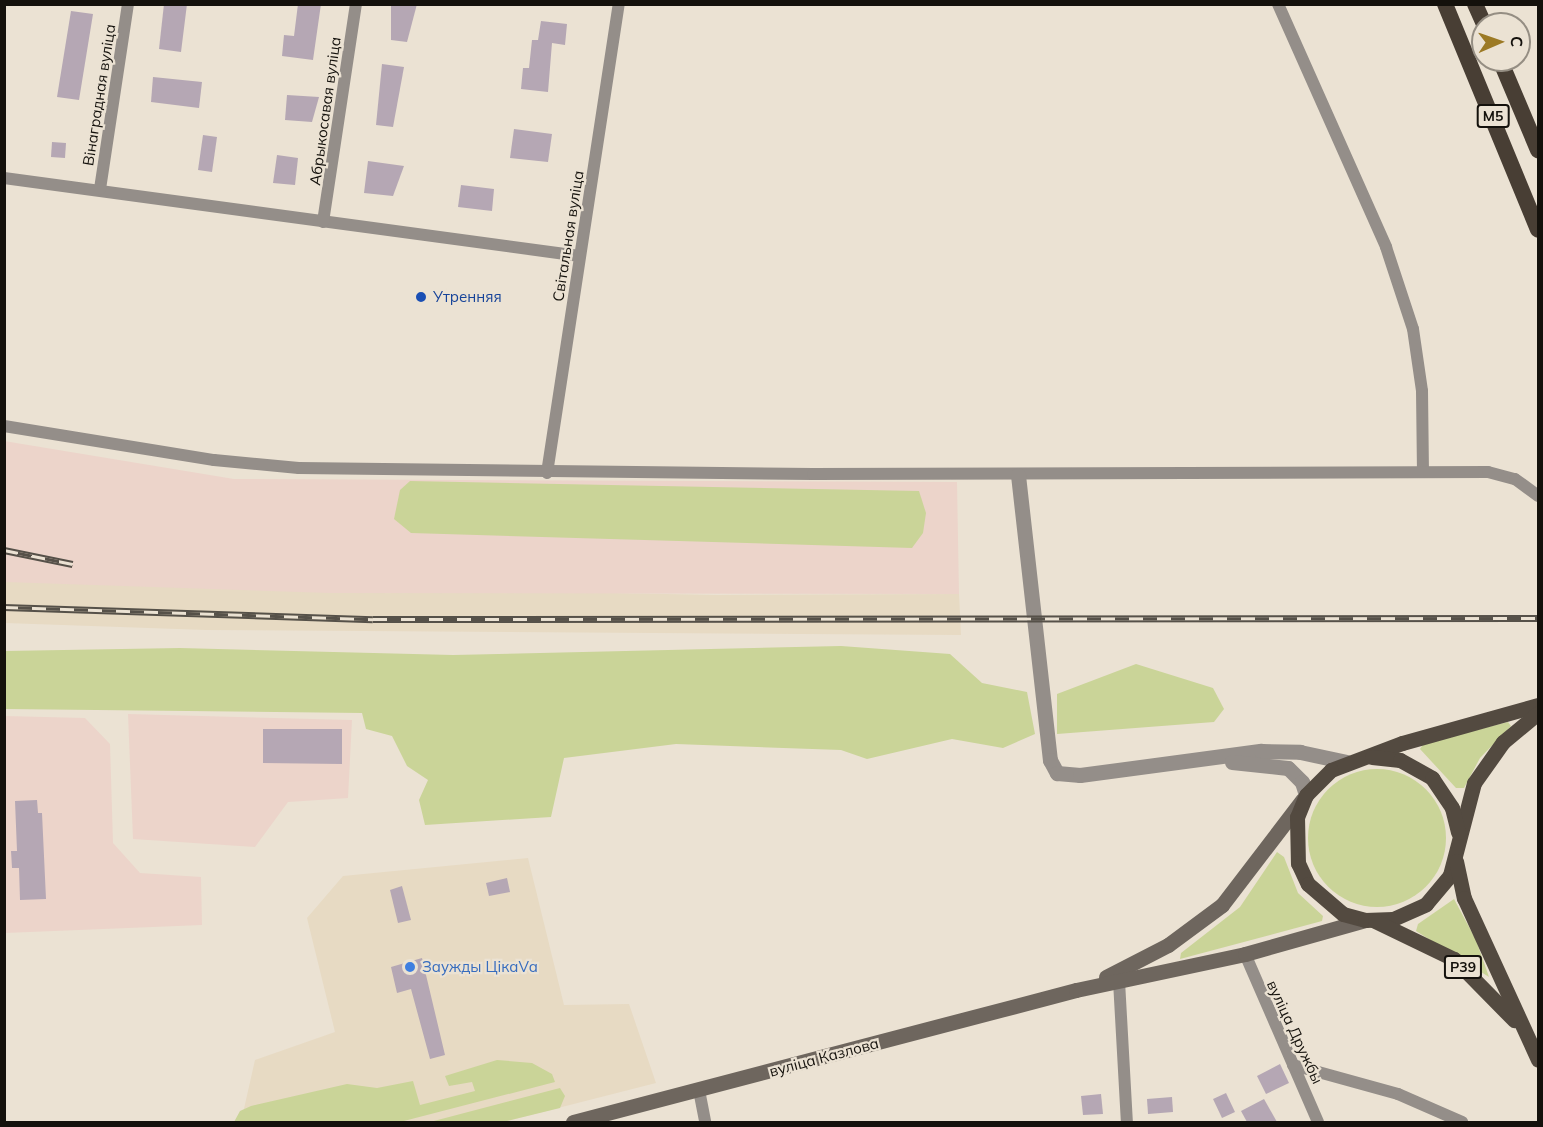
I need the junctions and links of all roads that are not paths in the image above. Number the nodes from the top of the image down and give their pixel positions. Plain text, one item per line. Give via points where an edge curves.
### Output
1 (128, 4) edge
2 (356, 4) edge
3 (619, 4) edge
4 (1278, 4) edge
5 (1445, 4) edge
6 (1505, 72) edge
7 (1539, 150) edge
8 (4, 178) edge
9 (100, 189) junction
10 (323, 222) junction
11 (1539, 230) edge
12 (580, 256) junction
13 (4, 426) edge
14 (1423, 471) junction
15 (547, 473) junction
16 (1018, 475) junction
17 (1539, 496) edge
18 (1539, 705) edge
19 (1539, 713) edge
20 (1364, 757) junction
21 (1211, 760) junction
22 (1347, 762) junction
23 (1306, 795) junction
24 (1457, 851) junction
25 (1370, 920) junction
26 (1245, 954) junction
27 (1119, 981) junction
28 (1076, 990) junction
29 (1529, 1041) junction
30 (1539, 1060) edge
31 (1293, 1065) junction
32 (699, 1090) junction
33 (573, 1122) edge
34 (705, 1122) edge
35 (1127, 1122) edge
36 (1318, 1122) edge
37 (1462, 1122) edge

1 - 9 street, Вінаградная вуліца
2 - 10 street, Абрыкосавая вуліца
3 - 12 street, Світальная вуліца
4 - 14 street via 1386,248 1413,328 1422,391
5 - 11 highway, М5
6 - 7 highway, М5
8 - 9 street
9 - 10 street
10 - 12 street
12 - 15 street, Світальная вуліца
13 - 15 street via 214,460 299,468
14 - 16 street
14 - 17 street via 1488,472 1515,480
15 - 16 street
16 - 21 street via 1053,769 1061,775 1080,775
18 - 20 main road, Р39
19 - 24 main road, Р39 via 1503,742 1474,783
20 - 22 main road, Р39
20 - 24 main road, Р39 via 1400,760 1432,778 1452,808
21 - 22 street via 1285,750
21 - 23 street via 1288,768 1302,782
22 - 23 main road, Р39 via 1331,770
23 - 25 main road, Р39 via 1297,817 1298,863 1323,901
23 - 28 main road via 1242,883 1199,924 1141,961
24 - 25 main road, Р39 via 1440,891 1426,904 1411,913
24 - 29 main road, Р39 via 1464,898
25 - 26 main road
25 - 29 main road, Р39 via 1454,959 1503,1005
26 - 27 main road
26 - 31 street, вуліца Дружбы
27 - 28 main road
27 - 35 street
28 - 32 main road, вуліца Казлова
29 - 30 main road, Р39
31 - 36 street, вуліца Дружбы
31 - 37 street via 1398,1094
32 - 33 main road, вуліца Казлова
32 - 34 street

